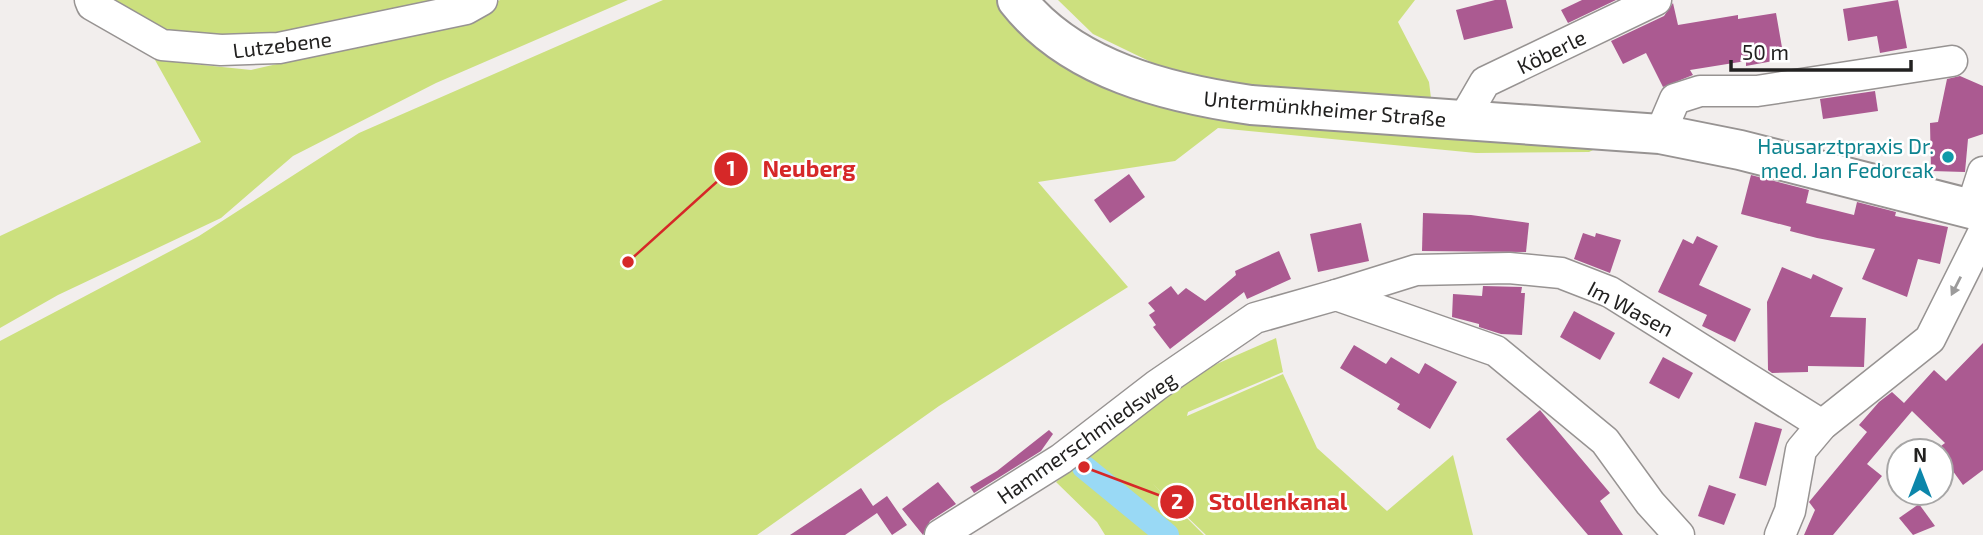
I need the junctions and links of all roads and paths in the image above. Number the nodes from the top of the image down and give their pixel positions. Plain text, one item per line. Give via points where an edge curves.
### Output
1 (90, 0) edge
2 (482, 0) edge
3 (1017, 0) edge
4 (1656, 0) edge
5 (1952, 61) dead end
6 (1463, 120) junction
7 (1660, 134) junction
8 (1983, 172) edge
9 (1979, 218) edge
10 (1336, 295) junction
11 (1822, 425) junction
12 (940, 535) edge
13 (1679, 535) edge
14 (1780, 535) edge

1 - 2 street, Lutzebene via 162,45 221,50 279,48 339,37 466,9
3 - 6 main road, Untermünkheimer Straße via 1060,40 1095,61 1183,95 1251,105
4 - 6 street, Köberle via 1485,82
5 - 7 street via 1757,91 1700,91 1675,99
6 - 7 main road, Untermünkheimer Straße
7 - 9 main road, Untermünkheimer Straße via 1740,150
8 - 9 street
9 -> 11 street via 1930,340
10 - 11 street, Im Wasen via 1416,270 1509,268 1561,273 1610,292
10 - 12 street, Hammerschmiedsweg via 1255,318 1061,459
10 - 13 street via 1496,351 1605,442
11 - 14 street via 1801,450 1790,511

